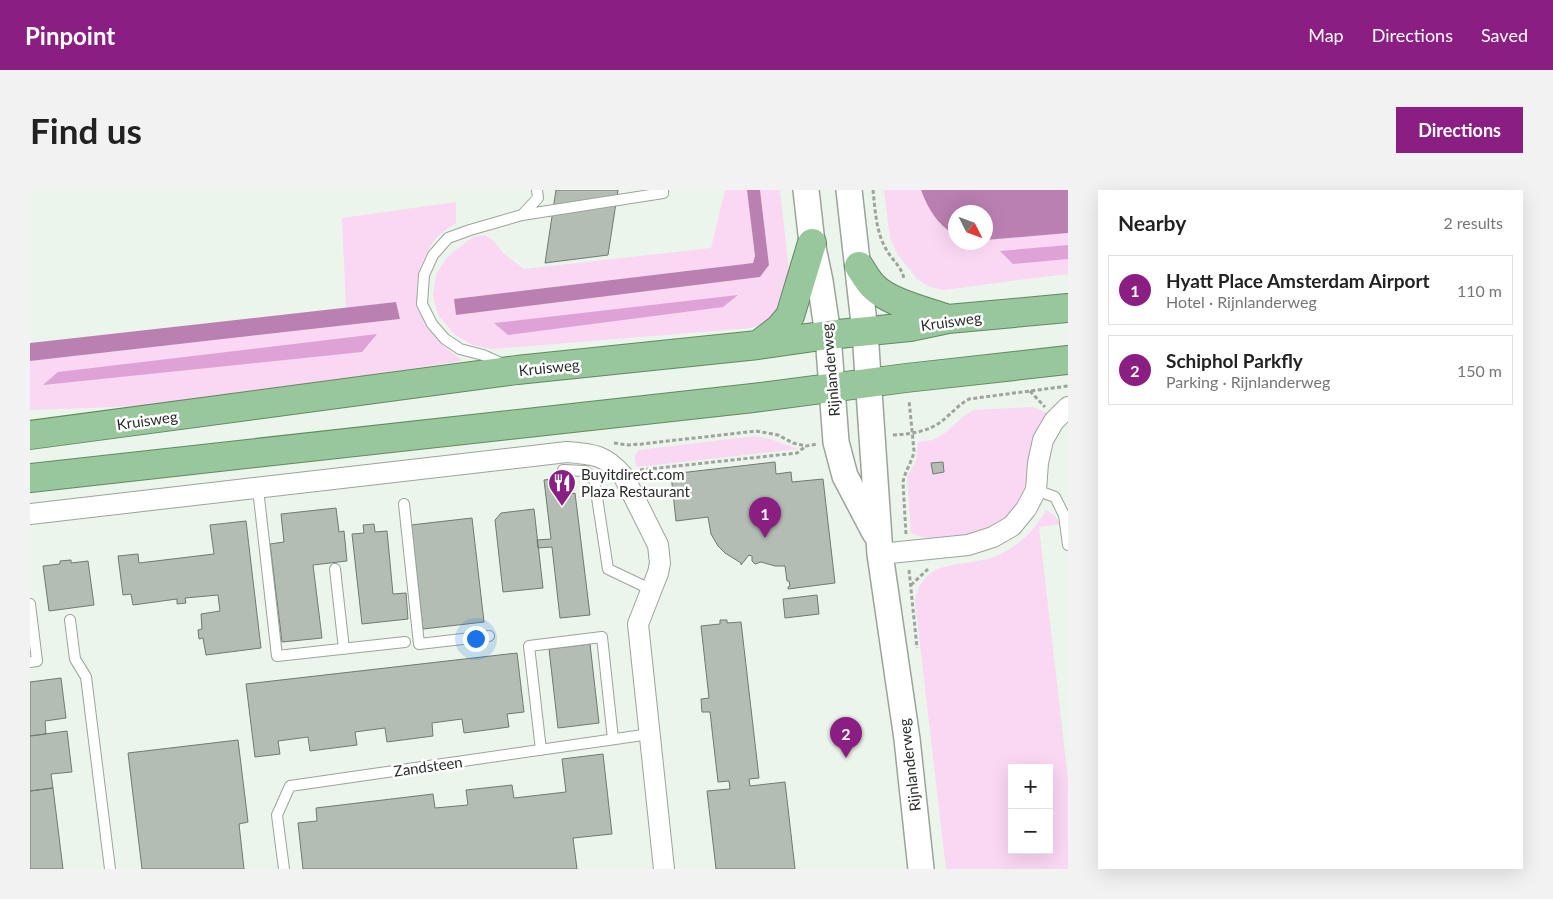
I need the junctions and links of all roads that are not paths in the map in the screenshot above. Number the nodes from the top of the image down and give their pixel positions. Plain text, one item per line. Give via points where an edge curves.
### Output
1 (537, 190) edge
2 (664, 190) edge
3 (806, 190) edge
4 (849, 190) edge
5 (522, 215) junction
6 (812, 243) junction
7 (859, 266) junction
8 (1068, 308) edge
9 (948, 319) junction
10 (865, 332) junction
11 (828, 335) junction
12 (758, 345) junction
13 (1068, 360) edge
14 (518, 370) junction
15 (868, 382) junction
16 (832, 386) junction
17 (1068, 407) edge
18 (30, 435) edge
19 (563, 470) dead end
20 (30, 478) edge
21 (258, 489) junction
22 (1036, 490) junction
23 (404, 504) dead end
24 (30, 514) edge
25 (1068, 545) edge
26 (880, 548) junction
27 (335, 568) dead end
28 (652, 590) junction
29 (30, 604) edge
30 (70, 620) dead end
31 (489, 636) dead end
32 (405, 642) dead end
33 (344, 648) junction
34 (30, 662) edge
35 (650, 734) junction
36 (613, 739) junction
37 (541, 750) junction
38 (110, 869) edge
39 (284, 869) edge
40 (664, 869) edge
41 (921, 869) edge

1 - 5 lane via 538,198
2 - 5 lane via 663,193
3 - 6 street, Rijnlanderweg
4 - 7 street, Rijnlanderweg
5 - 14 lane via 448,238 433,255 424,275 422,304 432,324 460,349
6 - 11 street, Rijnlanderweg
6 - 12 highway via 790,316
7 - 9 highway via 873,286 886,296
7 - 10 street, Rijnlanderweg
8 - 9 highway, Kruisweg
9 - 10 highway, Kruisweg
10 - 11 highway, Kruisweg
10 - 15 street, Rijnlanderweg
11 - 12 highway, Kruisweg
11 - 16 street, Rijnlanderweg
12 - 14 highway, Kruisweg
13 - 15 highway
14 - 18 highway, Kruisweg
15 - 16 highway
15 - 26 street, Rijnlanderweg
16 - 20 highway via 744,399
16 - 26 street, Rijnlanderweg via 836,442 845,476
17 - 22 street via 1054,421 1043,440
19 - 28 lane via 585,471 594,478 608,569
21 - 24 street
21 - 28 street via 567,452 593,454 617,468 624,477 658,545 660,563
21 - 33 lane via 277,656
22 - 25 lane via 1055,497 1064,515
22 - 26 street via 1012,526 994,537 968,545 908,551
23 - 31 lane via 419,644
26 - 41 street, Rijnlanderweg via 907,739
27 - 33 lane
28 - 35 street via 638,624
29 - 34 lane via 37,661
30 - 38 lane via 76,659 86,677
32 - 33 lane
35 - 36 lane, Zandsteen
35 - 40 street
36 - 37 lane, Zandsteen
36 - 37 lane via 602,637 529,646
37 - 39 lane, Zandsteen via 290,786 277,815

